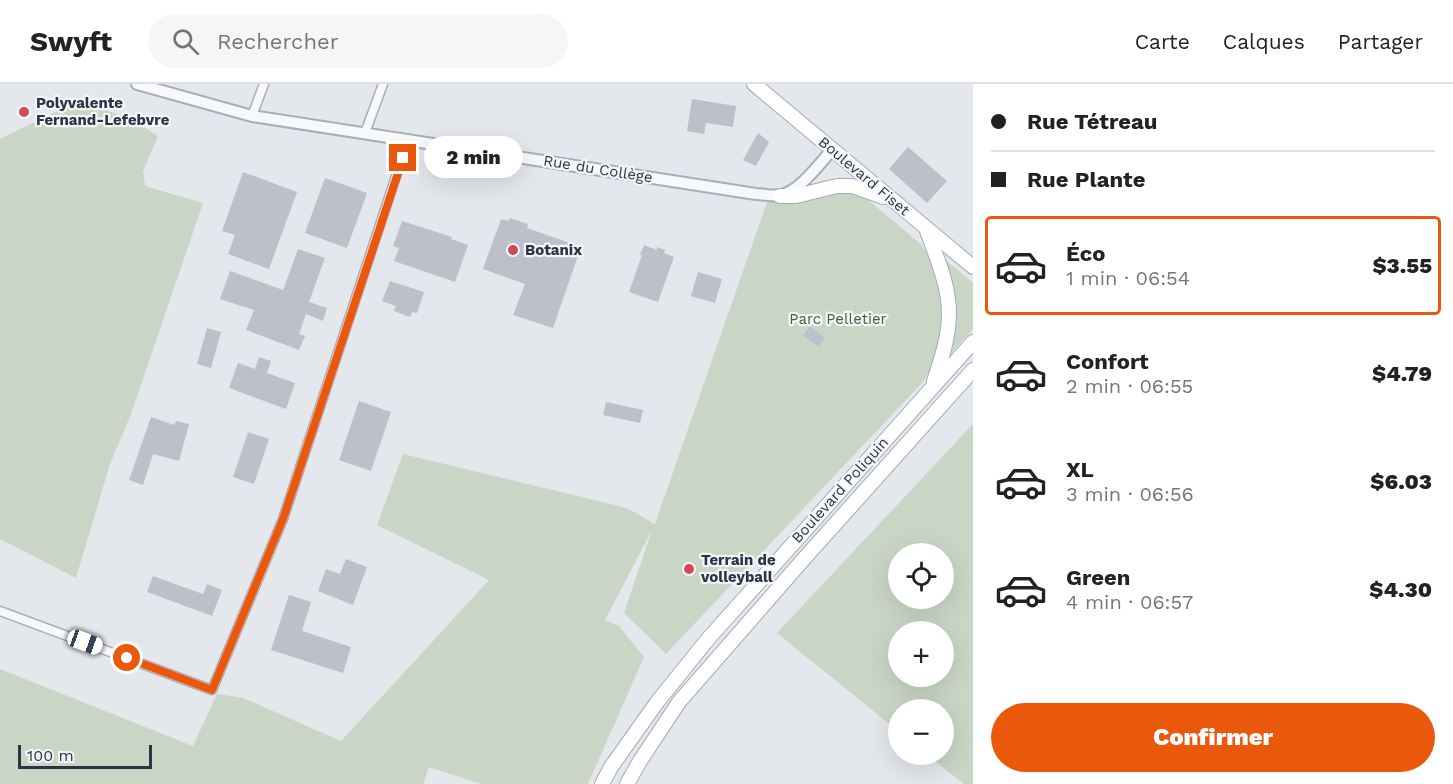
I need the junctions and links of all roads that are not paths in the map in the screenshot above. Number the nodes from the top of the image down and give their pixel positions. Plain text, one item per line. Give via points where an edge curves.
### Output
1 (137, 84) edge
2 (264, 84) edge
3 (383, 84) edge
4 (754, 84) edge
5 (252, 116) junction
6 (365, 133) junction
7 (408, 140) junction
8 (832, 150) junction
9 (780, 196) junction
10 (893, 200) junction
11 (925, 226) junction
12 (973, 267) edge
13 (973, 342) edge
14 (973, 370) edge
15 (932, 387) junction
16 (0, 611) edge
17 (602, 784) edge
18 (627, 784) edge

1 - 5 street, Rue du Collège
2 - 5 street
3 - 6 street
4 - 8 main road, Boulevard Fiset
5 - 6 street, Rue du Collège
6 - 7 street, Rue du Collège
7 - 9 street, Rue du Collège
7 - 16 street via 283,519 212,690
8 - 9 street via 800,185
8 - 10 main road, Boulevard Fiset
9 - 10 main road via 852,186
10 - 11 main road, Boulevard Fiset
11 - 12 main road, Boulevard Fiset
11 - 15 main road via 949,300 944,350
13 - 15 main road, Boulevard Poliquin
14 - 18 main road, Boulevard Poliquin via 679,702
15 - 17 main road, Boulevard Poliquin via 708,639 658,701

